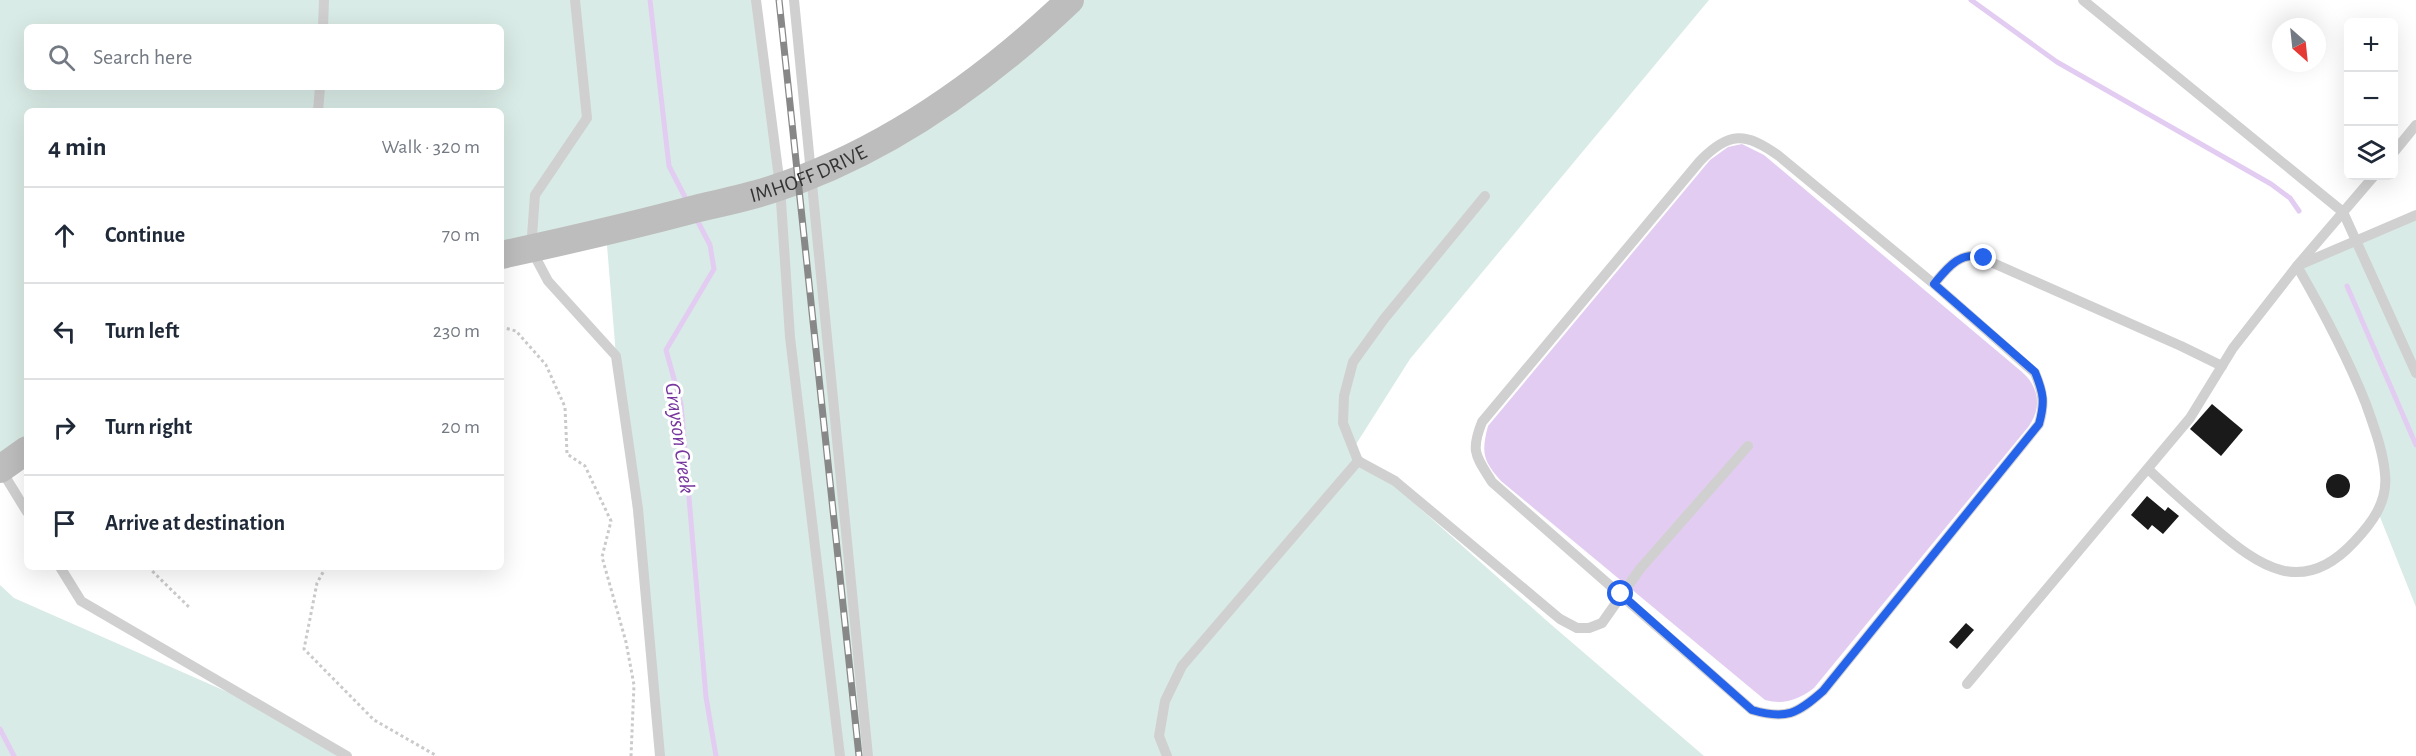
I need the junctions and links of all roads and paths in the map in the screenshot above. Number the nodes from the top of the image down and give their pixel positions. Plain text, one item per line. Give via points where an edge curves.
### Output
1 (324, 0) edge
2 (575, 0) edge
3 (756, 0) edge
4 (794, 0) edge
5 (1070, 0) edge
6 (2083, 0) edge
7 (323, 24) edge
8 (320, 90) edge
9 (318, 108) edge
10 (2416, 125) edge
11 (2398, 147) edge
12 (811, 174) junction
13 (2371, 180) edge
14 (775, 188) junction
15 (1485, 196) dead end
16 (2343, 212) junction
17 (2416, 215) edge
18 (2354, 240) junction
19 (531, 249) junction
20 (504, 254) edge
21 (2297, 266) junction
22 (1934, 284) junction
23 (504, 328) edge
24 (2222, 366) junction
25 (2416, 373) edge
26 (1748, 446) dead end
27 (24, 452) edge
28 (1358, 461) junction
29 (0, 469) edge
30 (2148, 469) junction
31 (24, 507) edge
32 (62, 570) edge
33 (151, 570) edge
34 (324, 570) edge
35 (1621, 594) junction
36 (190, 608) dead end
37 (1967, 684) dead end
38 (347, 756) edge
39 (437, 756) edge
40 (631, 756) edge
41 (660, 756) edge
42 (840, 756) edge
43 (868, 756) edge
44 (1167, 756) edge

1 - 7 lane
2 - 19 lane via 587,118 535,195
3 - 14 lane
4 - 12 lane
5 - 12 street, IMHOFF DRIVE via 1023,43 930,112 881,141
6 - 16 lane
8 - 9 lane
10 - 11 lane
12 - 14 street, IMHOFF DRIVE
12 - 43 lane
13 - 16 lane
14 - 19 street, IMHOFF DRIVE
14 - 42 lane
15 - 28 lane via 1398,300 1353,362 1344,396 1343,423
16 - 18 lane
16 - 21 lane
17 - 18 lane
18 - 21 lane
18 - 25 lane
19 - 20 street, IMHOFF DRIVE
19 - 41 lane via 548,281 616,356 638,509
21 - 24 lane
21 - 30 lane via 2350,363 2381,451 2385,492 2369,525 2348,549 2318,567 2302,572 2271,568 2244,554
22 - 24 lane via 1954,262 1977,255
22 - 35 lane via 2035,372 2043,391 2044,407 2039,424 1823,691 1794,712 1774,717 1752,710
22 - 35 lane via 1760,143 1741,137 1714,147 1482,422 1474,442 1477,459 1492,482
23 - 40 path via 516,331 546,365 565,407 567,454 585,466 611,521 602,556 634,685
24 - 30 lane via 2202,401
26 - 35 lane
27 - 29 street
28 - 35 lane via 1395,481 1560,619 1576,628 1602,623
28 - 44 lane via 1182,666 1165,701 1159,736
29 - 31 lane
30 - 37 lane
32 - 38 lane via 81,602
33 - 36 path
34 - 39 path via 317,583 304,649 374,720

